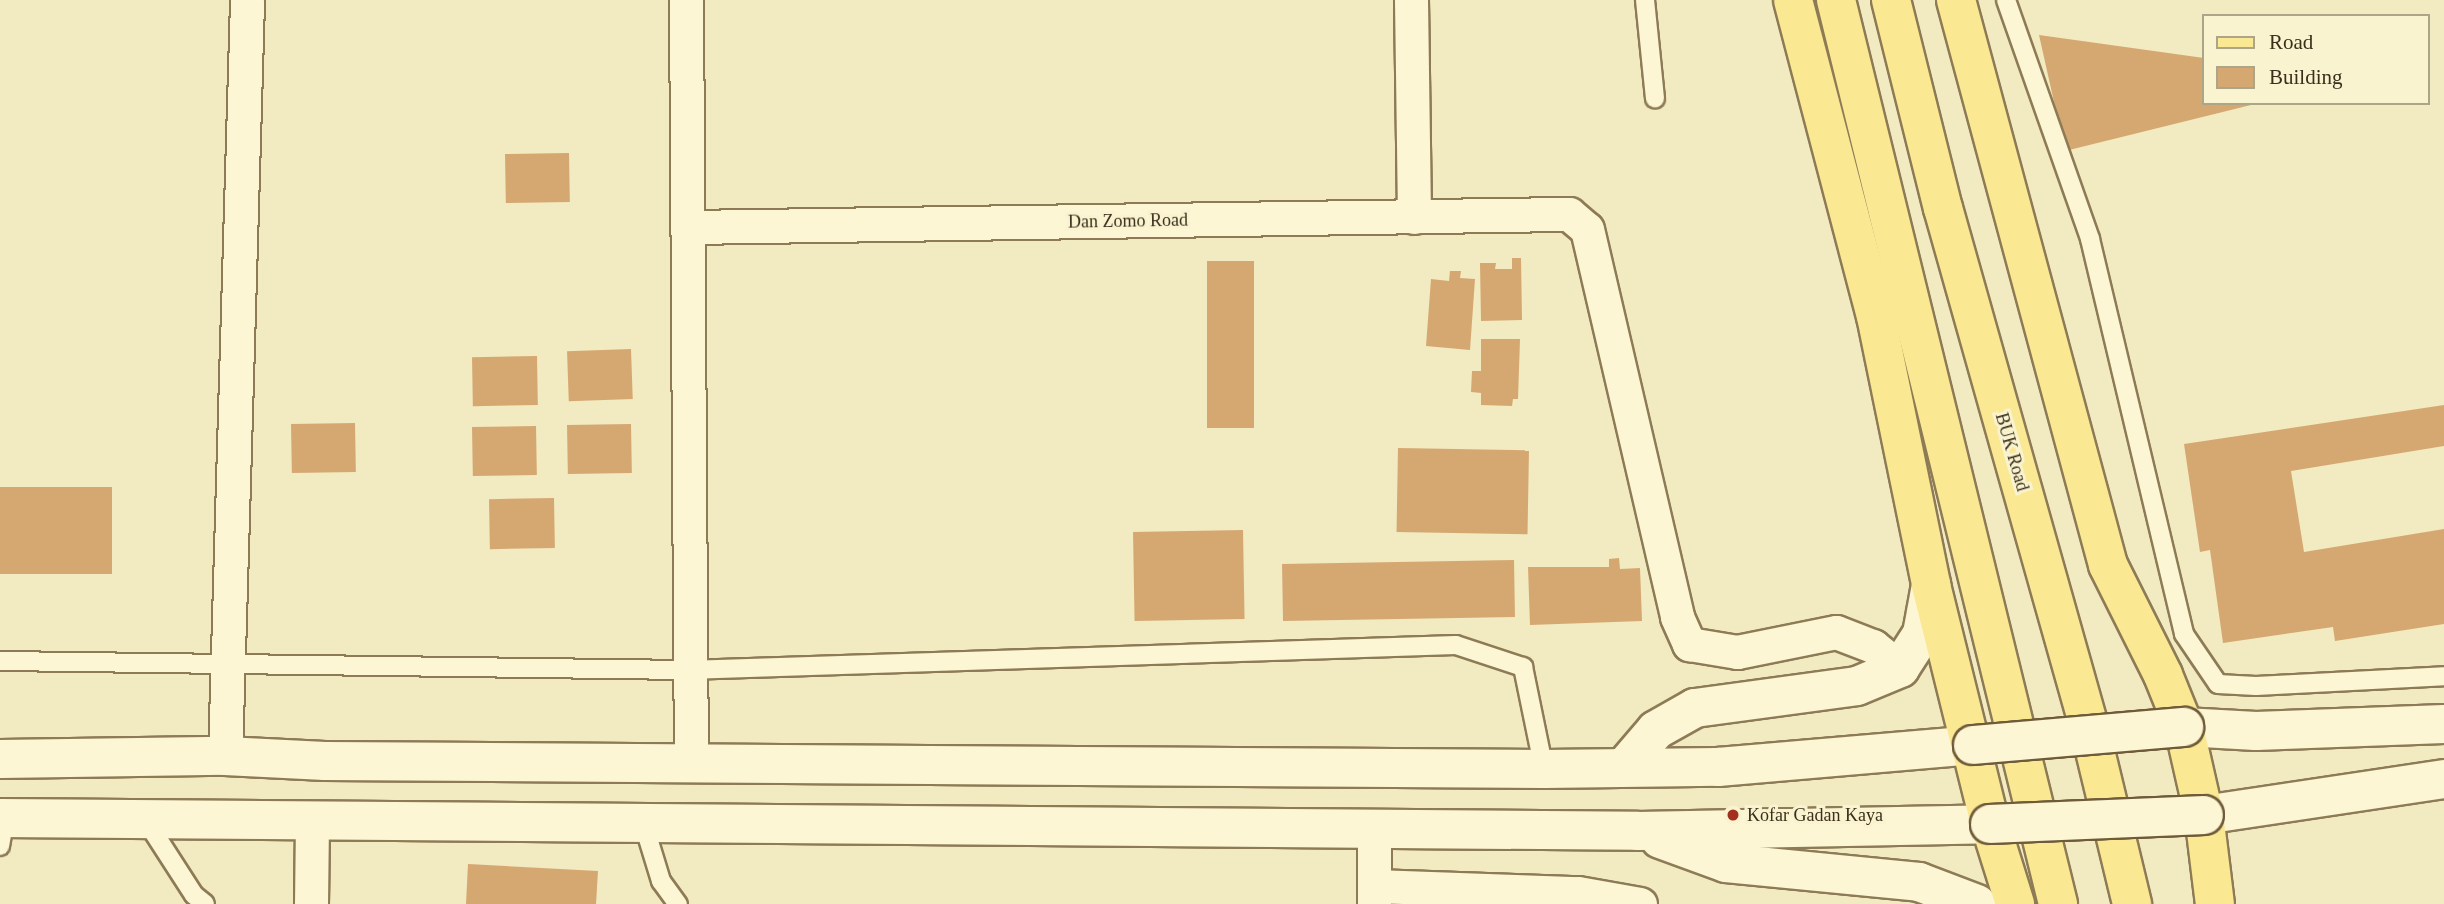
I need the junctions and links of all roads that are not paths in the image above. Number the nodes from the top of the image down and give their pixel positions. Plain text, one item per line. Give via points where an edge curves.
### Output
1 (247, 0) edge
2 (686, 0) edge
3 (1411, 0) edge
4 (1645, 0) edge
5 (1793, 0) edge
6 (1836, 0) edge
7 (1891, 0) edge
8 (1956, 0) edge
9 (2006, 0) edge
10 (1655, 98) dead end
11 (1414, 218) junction
12 (688, 227) junction
13 (1931, 585) junction
14 (0, 661) edge
15 (228, 666) junction
16 (1900, 668) junction
17 (687, 670) junction
18 (2444, 676) edge
19 (2444, 724) edge
20 (2184, 727) junction
21 (1973, 746) junction
22 (225, 756) junction
23 (0, 758) edge
24 (691, 764) junction
25 (1626, 765) junction
26 (1544, 769) junction
27 (2444, 779) edge
28 (2204, 815) junction
29 (145, 819) junction
30 (312, 822) junction
31 (643, 822) junction
32 (1990, 824) junction
33 (1374, 827) junction
34 (2, 828) edge
35 (1638, 831) junction
36 (1374, 895) edge
37 (205, 904) edge
38 (311, 904) edge
39 (678, 904) edge
40 (1640, 904) edge
41 (1977, 904) edge
42 (2015, 904) edge
43 (2058, 904) edge
44 (2132, 904) edge
45 (2215, 904) edge

1 - 15 street
2 - 12 street
3 - 11 street
4 - 10 lane
5 - 13 main road via 1876,316
6 - 43 main road
7 - 44 main road, BUK Road via 1943,208 2090,730
8 - 20 main road via 2108,565
9 - 18 lane via 2090,239 2184,634 2218,684
11 - 12 street, Dan Zomo Road
11 - 16 street, Dan Zomo Road via 1569,214 1587,229 1677,617 1689,644 1737,652 1836,632 1873,646
12 - 17 street
13 - 16 main road via 1922,634
13 - 21 main road
14 - 15 lane
15 - 17 lane
15 - 22 street
16 - 25 main road via 1857,686 1695,708 1656,730
17 - 24 street
17 - 26 lane via 1456,645 1523,667
19 - 20 main road via 2256,731
20 - 21 main road, bridge
20 - 28 main road
21 - 25 main road via 1718,767
21 - 32 main road
22 - 23 main road
22 - 24 main road
24 - 26 main road
25 - 26 main road
27 - 28 main road
28 - 32 main road, bridge
28 - 45 main road
29 - 30 main road
29 - 34 main road
29 - 37 lane via 194,895
30 - 31 main road
30 - 38 street
31 - 33 main road
31 - 39 lane via 661,881
32 - 35 main road
32 - 42 main road
33 - 35 main road
33 - 36 street
35 - 41 main road via 1726,863 1919,882
36 - 40 street via 1578,893

